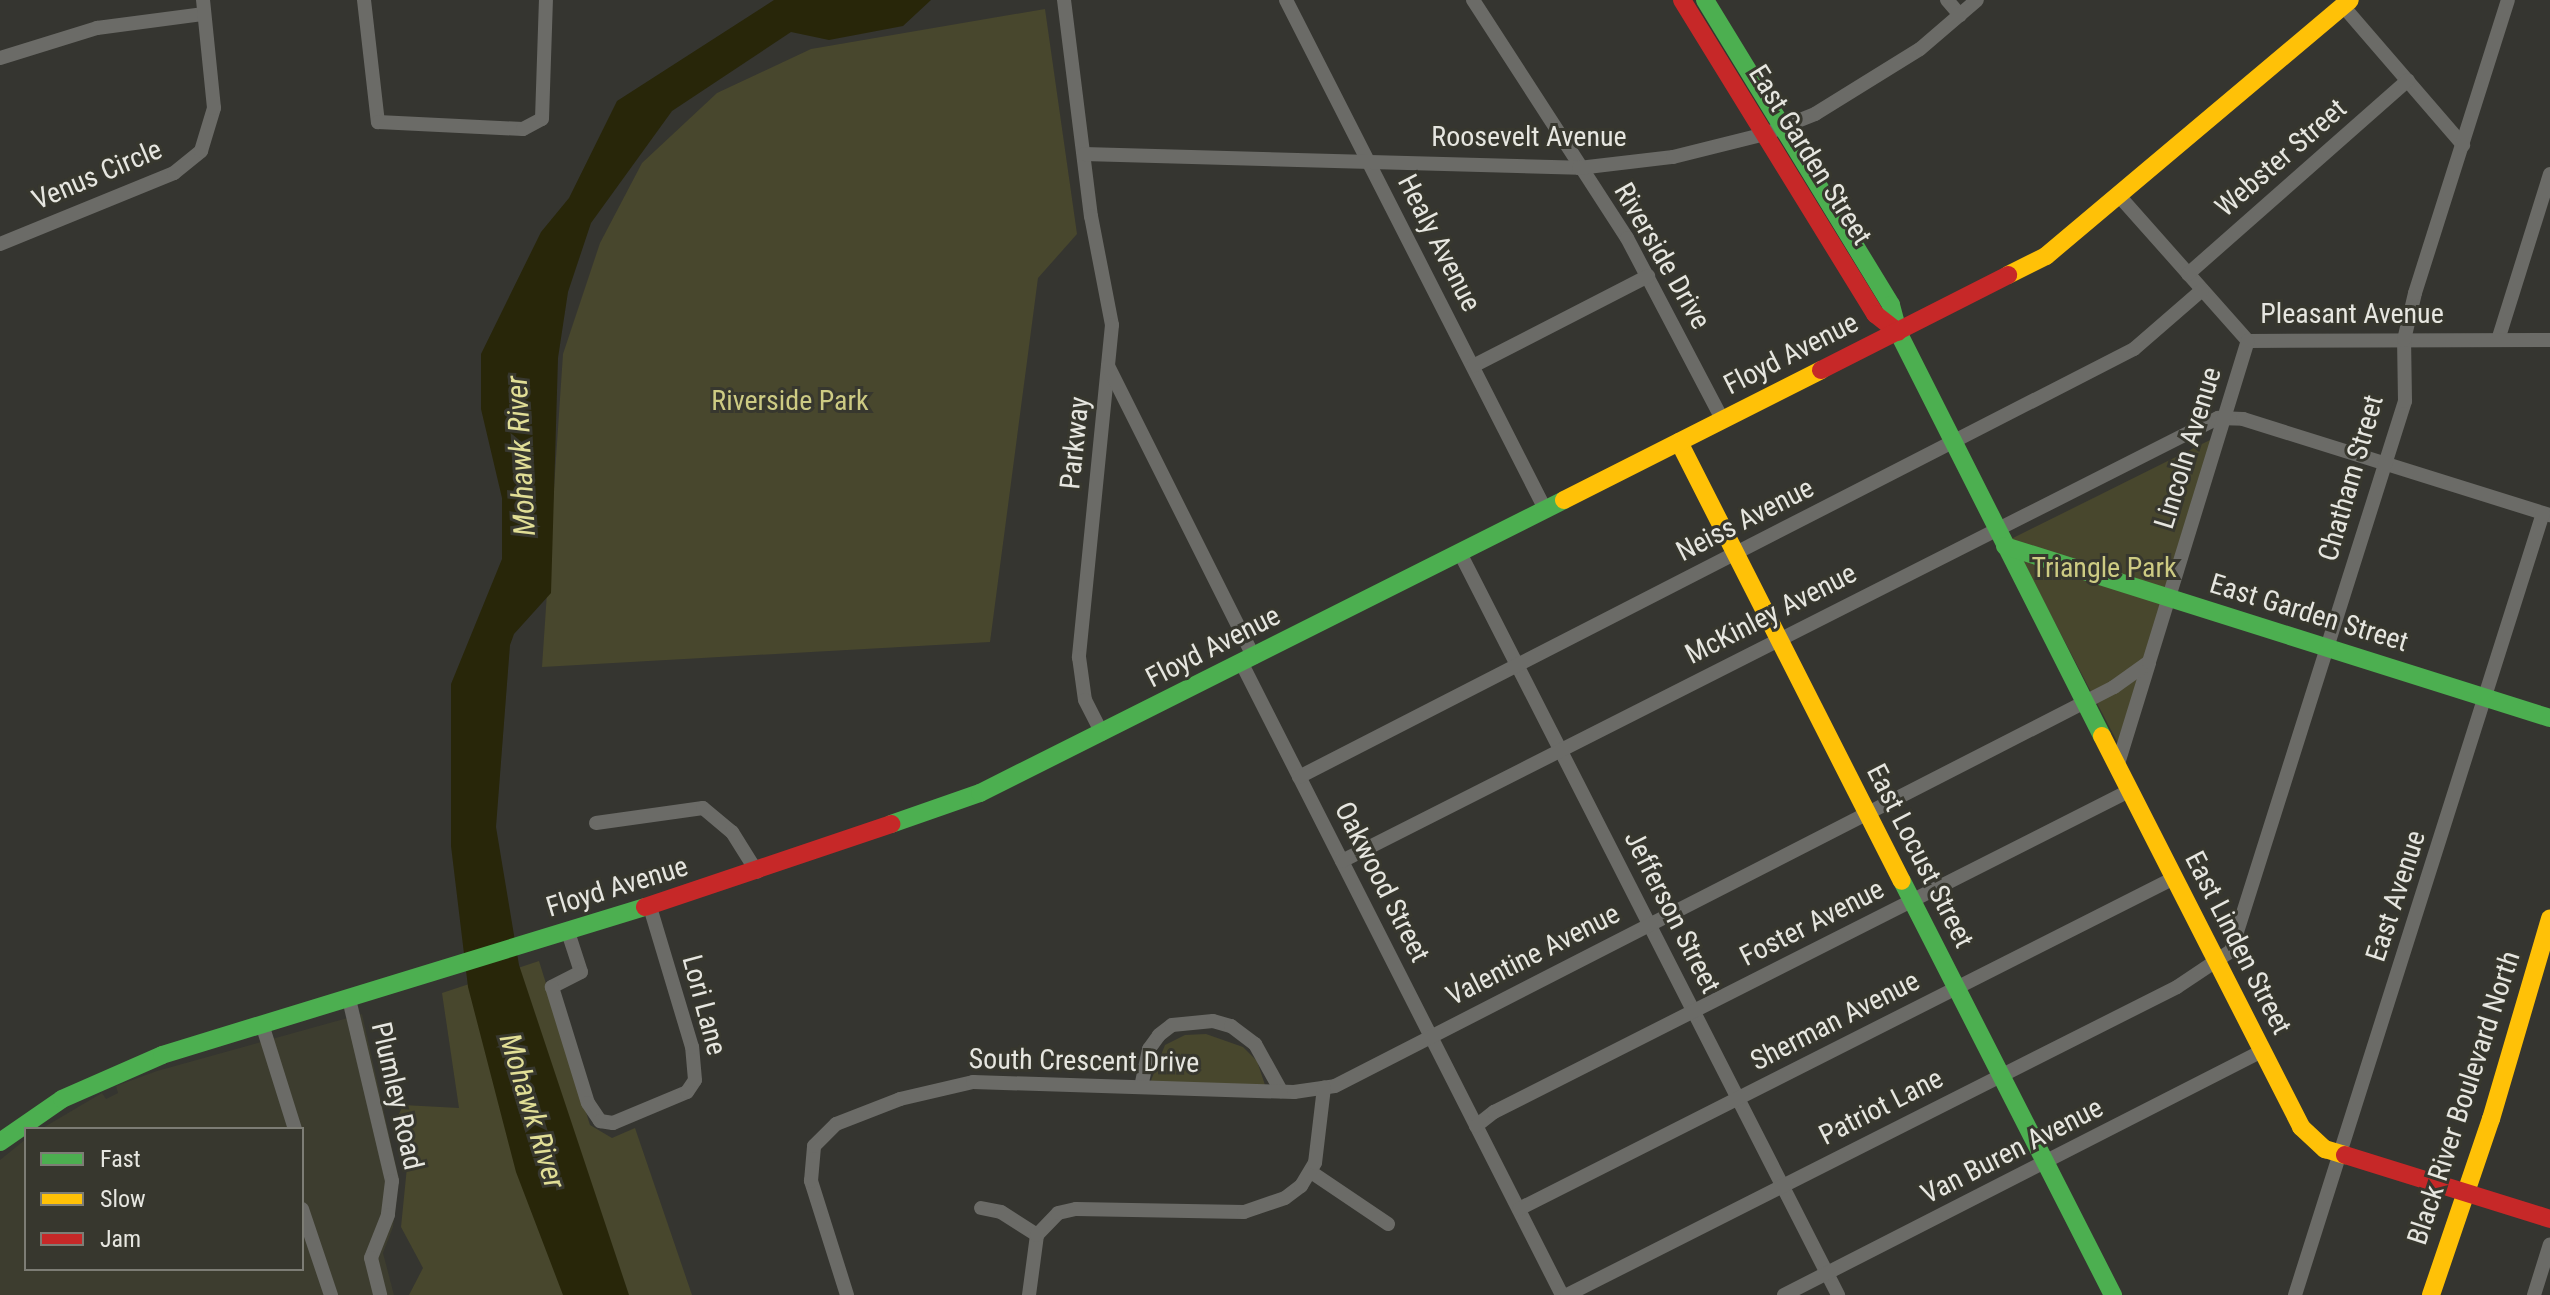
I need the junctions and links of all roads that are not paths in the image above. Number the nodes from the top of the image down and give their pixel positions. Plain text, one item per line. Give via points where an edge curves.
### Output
1 (364, 0) edge
2 (546, 0) edge
3 (1064, 0) edge
4 (1286, 0) edge
5 (1473, 0) edge
6 (1682, 0) edge
7 (1705, 0) edge
8 (1947, 0) edge
9 (1977, 0) edge
10 (2508, 0) edge
11 (2347, 3) edge
12 (203, 7) edge
13 (1960, 15) junction
14 (0, 58) edge
15 (2408, 80) junction
16 (1784, 128) junction
17 (1765, 134) junction
18 (2463, 145) junction
19 (1084, 154) junction
20 (1368, 162) junction
21 (1579, 168) junction
22 (2550, 174) edge
23 (2121, 198) junction
24 (0, 244) edge
25 (2188, 274) junction
26 (1648, 276) junction
27 (2202, 290) junction
28 (1898, 332) junction
29 (2404, 340) junction
30 (2498, 340) junction
31 (2550, 340) edge
32 (2248, 341) junction
33 (1108, 366) junction
34 (1473, 366) junction
35 (2224, 417) junction
36 (1722, 419) junction
37 (1679, 442) junction
38 (1952, 442) junction
39 (2386, 465) junction
40 (1545, 509) junction
41 (2546, 514) edge
42 (2000, 537) junction
43 (1460, 553) junction
44 (1735, 555) junction
45 (2169, 598) junction
46 (1779, 641) junction
47 (2327, 648) junction
48 (1248, 661) junction
49 (2149, 662) junction
50 (1516, 663) junction
51 (2487, 697) junction
52 (2088, 703) junction
53 (2550, 718) edge
54 (1102, 734) junction
55 (1561, 752) junction
56 (2117, 767) junction
57 (1299, 777) junction
58 (2129, 791) junction
59 (1867, 815) junction
60 (596, 823) dead end
61 (1342, 861) junction
62 (757, 872) junction
63 (2174, 878) junction
64 (1911, 901) junction
65 (650, 907) junction
66 (2550, 918) edge
67 (1649, 925) junction
68 (568, 932) junction
69 (2218, 964) junction
70 (1955, 988) junction
71 (349, 999) junction
72 (1693, 1012) junction
73 (262, 1024) junction
74 (1431, 1037) junction
75 (2262, 1051) junction
76 (2000, 1076) junction
77 (1141, 1087) junction
78 (1324, 1088) junction
79 (1281, 1091) junction
80 (285, 1099) junction
81 (1737, 1099) junction
82 (1476, 1126) junction
83 (281, 1127) edge
84 (294, 1127) edge
85 (0, 1141) edge
86 (2340, 1153) junction
87 (2045, 1162) junction
88 (1311, 1172) junction
89 (1782, 1187) junction
90 (2464, 1192) junction
91 (981, 1208) dead end
92 (1519, 1209) junction
93 (304, 1215) edge
94 (2550, 1219) edge
95 (1388, 1224) dead end
96 (1037, 1235) junction
97 (2550, 1244) edge
98 (1827, 1274) junction
99 (331, 1295) edge
100 (380, 1295) edge
101 (847, 1295) edge
102 (1029, 1295) edge
103 (1565, 1295) edge
104 (1784, 1295) edge
105 (1838, 1295) edge
106 (2113, 1295) edge
107 (2295, 1295) edge
108 (2431, 1295) edge
109 (2534, 1295) edge

1 - 2 street via 378,122 523,129 539,124
3 - 19 street, Parkway
4 - 20 street, Healy Avenue
5 - 21 street, Riverside Drive
6 - 17 street, East Garden Street
7 - 16 street, East Garden Street
8 - 13 street
9 - 13 street, Roosevelt Avenue
10 - 18 street, Chatham Street
11 - 15 street
11 - 23 street, Floyd Avenue
12 - 14 street via 97,28
12 - 24 street, Venus Circle via 214,108 201,151 174,173
13 - 16 street, Roosevelt Avenue via 1870,84
15 - 18 street
15 - 25 street, Webster Street
16 - 17 street, Roosevelt Avenue
16 - 28 street, East Garden Street via 1891,305
17 - 21 street, Roosevelt Avenue via 1673,157
17 - 28 street, East Garden Street via 1875,314
18 - 29 street, Chatham Street
19 - 20 street, Roosevelt Avenue
19 - 33 street, Parkway via 1109,295
20 - 21 street, Roosevelt Avenue
20 - 34 street, Healy Avenue
21 - 26 street, Riverside Drive
22 - 30 street
23 - 25 street, Pleasant Avenue
23 - 28 street, Floyd Avenue via 2046,256
25 - 27 street, Pleasant Avenue
26 - 34 street
26 - 36 street, Riverside Drive
27 - 32 street, Pleasant Avenue
27 - 38 street, Neiss Avenue via 2134,349
28 - 36 street, Floyd Avenue
28 - 38 street, East Garden Street
29 - 30 street, Pleasant Avenue
29 - 32 street, Pleasant Avenue
29 - 39 street, Chatham Street via 2405,401
30 - 31 street, Pleasant Avenue
32 - 35 street, Lincoln Avenue
33 - 48 street, Oakwood Street
33 - 54 street, Parkway via 1079,657 1085,700
34 - 40 street, Healy Avenue
35 - 39 street
35 - 42 street, McKinley Avenue
35 - 45 street, Lincoln Avenue
36 - 37 street, Floyd Avenue
37 - 40 street, Floyd Avenue
37 - 44 street, East Locust Street
38 - 42 street, East Garden Street
38 - 44 street, Neiss Avenue
39 - 41 street
39 - 47 street, Chatham Street
40 - 43 street, Floyd Avenue
41 - 51 street, East Avenue
42 - 45 street, East Garden Street
42 - 46 street, McKinley Avenue
42 - 52 street, East Linden Street
43 - 48 street, Floyd Avenue
43 - 50 street, Jefferson Street
44 - 46 street, East Locust Street
44 - 50 street, Neiss Avenue
45 - 47 street, East Garden Street
45 - 49 street, Lincoln Avenue
46 - 55 street, McKinley Avenue
46 - 59 street, East Locust Street
47 - 51 street, East Garden Street
47 - 69 street, Chatham Street via 2249,903 2231,951
48 - 54 street, Floyd Avenue
48 - 57 street, Oakwood Street
49 - 52 street
49 - 56 street, Lincoln Avenue
50 - 55 street, Jefferson Street
50 - 57 street, Neiss Avenue
51 - 53 street, East Garden Street
51 - 86 street, East Avenue
52 - 56 street, East Linden Street
52 - 59 street, Valentine Avenue
54 - 62 street, Floyd Avenue via 980,793
55 - 61 street, McKinley Avenue
55 - 67 street, Jefferson Street
56 - 58 street, East Linden Street
57 - 61 street, Oakwood Street
58 - 63 street, East Linden Street
58 - 64 street, Foster Avenue
59 - 64 street, East Locust Street
59 - 67 street, Valentine Avenue
60 - 62 street via 703,808 732,832
61 - 74 street, Oakwood Street
62 - 65 street, Floyd Avenue
63 - 69 street, East Linden Street
63 - 70 street, Sherman Avenue
64 - 70 street, East Locust Street
64 - 72 street, Foster Avenue
65 - 68 street, Floyd Avenue
65 - 68 street, Lori Lane via 692,1047 695,1080 687,1092 613,1123 600,1121 588,1103 552,987 581,972
66 - 90 street, Black River Boulevard North
67 - 72 street, Jefferson Street
67 - 74 street, Valentine Avenue
68 - 71 street, Floyd Avenue
69 - 75 street, East Linden Street
69 - 76 street, Patriot Lane
70 - 76 street, East Locust Street
70 - 81 street, Sherman Avenue
71 - 73 street, Floyd Avenue
71 - 100 street, Plumley Road via 392,1181 388,1215 371,1258
72 - 81 street, Jefferson Street
72 - 82 street, Foster Avenue via 1494,1112
73 - 80 street
73 - 85 street, Floyd Avenue via 105,1077
74 - 78 street, Valentine Avenue
74 - 82 street, Oakwood Street
75 - 86 street, East Linden Street via 2301,1127 2312,1140
75 - 87 street, Van Buren Avenue
76 - 87 street, East Locust Street
76 - 89 street, Patriot Lane
77 - 79 street, South Crescent Drive
77 - 79 street via 1149,1049 1159,1035 1172,1025 1213,1021 1231,1026 1255,1044
77 - 101 street, South Crescent Drive via 993,1082 942,1087 836,1124 811,1154 811,1181
78 - 79 street, South Crescent Drive
78 - 88 street via 1320,1147
80 - 83 street
80 - 84 street
81 - 89 street, Jefferson Street
81 - 92 street, Sherman Avenue
82 - 92 street, Oakwood Street
86 - 90 street, East Linden Street
86 - 107 street, East Avenue
87 - 98 street, Van Buren Avenue
87 - 106 street, East Locust Street
88 - 95 street
88 - 96 street via 1285,1198 1263,1208 1076,1209 1045,1221
89 - 98 street, Jefferson Street
89 - 103 street, Patriot Lane
90 - 94 street, East Linden Street
90 - 108 street, Black River Boulevard North
91 - 96 street via 1001,1212
92 - 103 street, Oakwood Street
93 - 99 street
96 - 102 street
97 - 109 street
98 - 104 street, Van Buren Avenue
98 - 105 street, Jefferson Street

